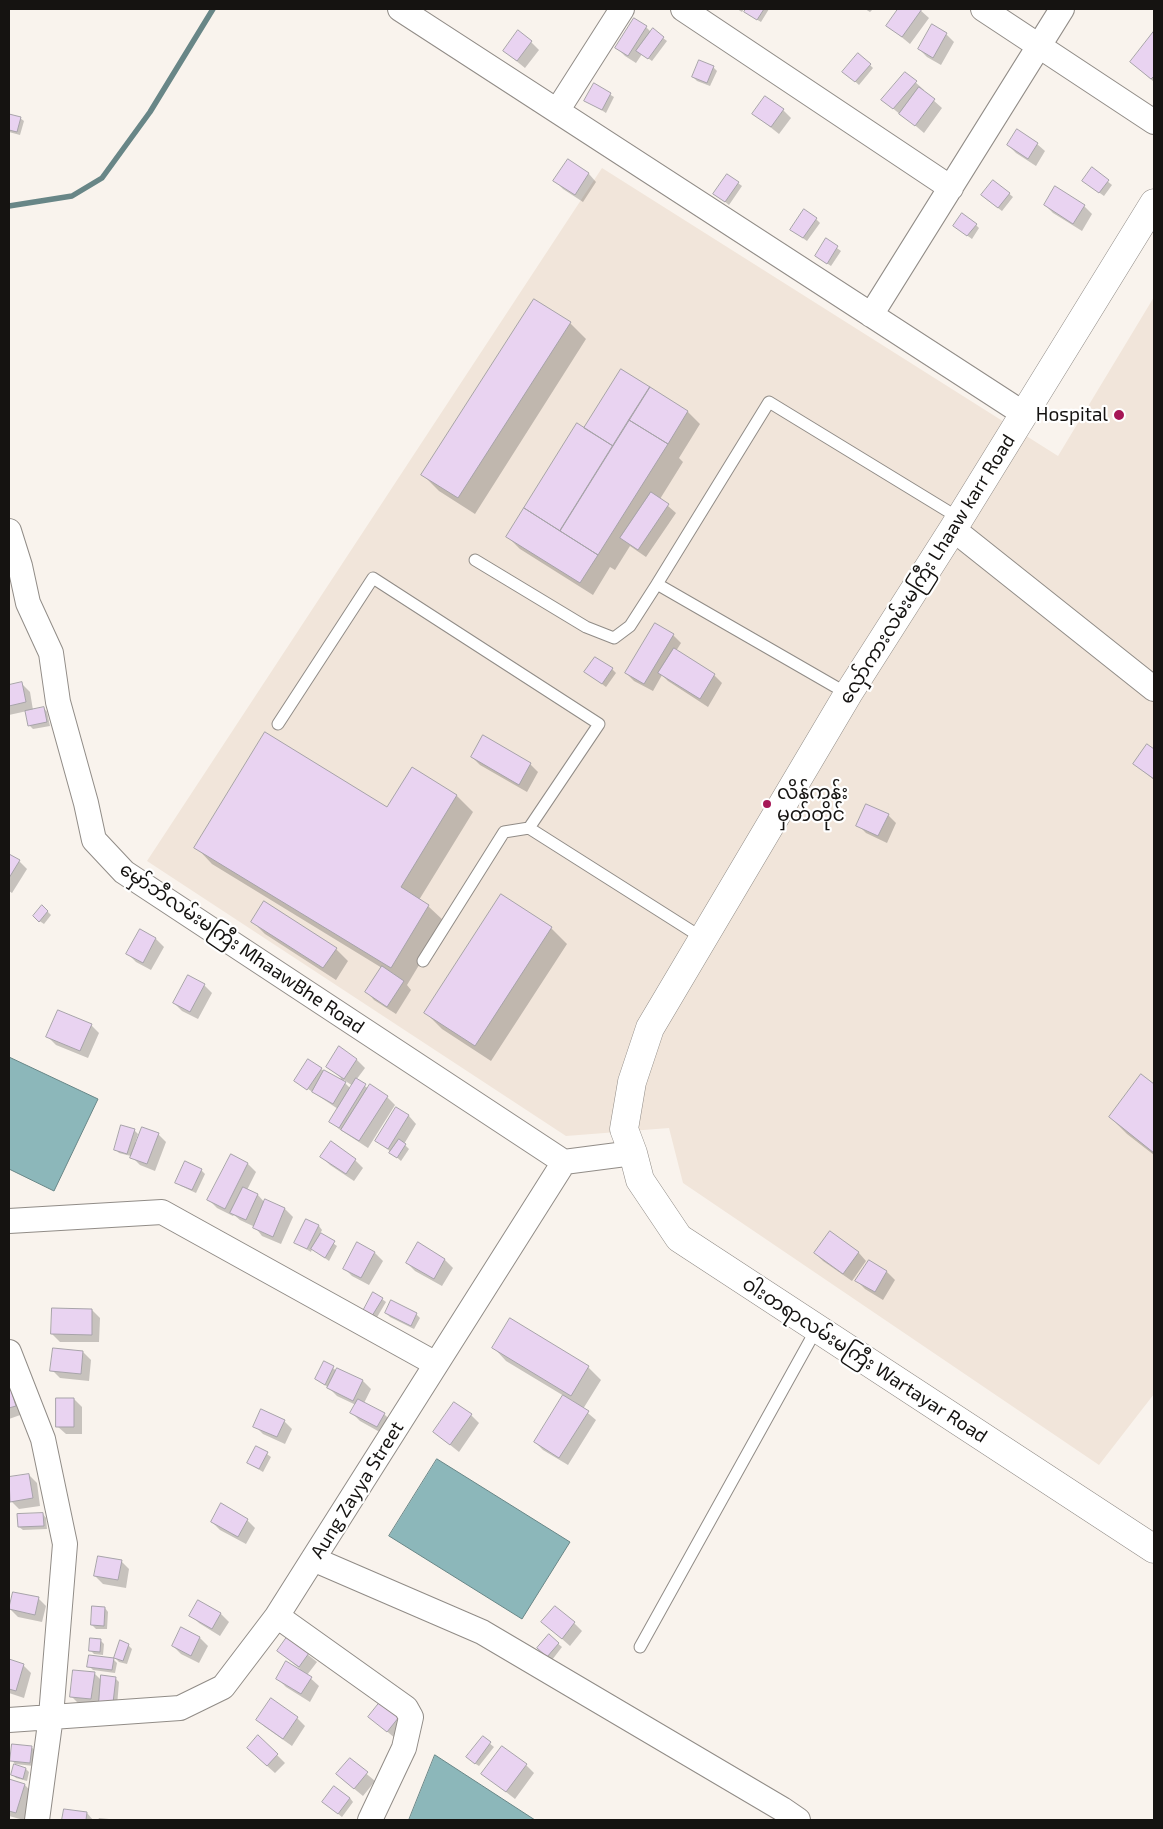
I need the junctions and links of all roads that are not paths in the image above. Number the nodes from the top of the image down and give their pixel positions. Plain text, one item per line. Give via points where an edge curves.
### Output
1 (400, 9) edge
2 (622, 9) edge
3 (683, 9) edge
4 (983, 9) edge
5 (1062, 9) edge
6 (1039, 46) junction
7 (557, 111) junction
8 (1154, 122) edge
9 (951, 188) junction
10 (1154, 202) edge
11 (871, 315) junction
12 (1024, 414) junction
13 (956, 523) junction
14 (9, 530) edge
15 (475, 560) dead end
16 (657, 584) junction
17 (1154, 688) edge
18 (848, 694) junction
19 (278, 724) dead end
20 (529, 828) junction
21 (704, 939) junction
22 (422, 961) dead end
23 (628, 1141) junction
24 (564, 1162) junction
25 (9, 1221) edge
26 (816, 1328) junction
27 (9, 1352) edge
28 (436, 1364) junction
29 (1154, 1549) edge
30 (313, 1559) junction
31 (277, 1616) junction
32 (640, 1647) dead end
33 (51, 1716) junction
34 (9, 1720) edge
35 (37, 1820) edge
36 (370, 1820) edge
37 (798, 1820) edge

1 - 7 street
2 - 7 street
3 - 9 street
4 - 6 street
5 - 6 street
6 - 8 street
6 - 9 street
7 - 11 street
9 - 11 street
10 - 12 street, လှော်ကားလမ်းမကြီး Lhaaw karr Road
11 - 12 street
12 - 13 street, လှော်ကားလမ်းမကြီး Lhaaw karr Road
13 - 16 lane via 769,402
13 - 17 street
13 - 18 street, လှော်ကားလမ်းမကြီး Lhaaw karr Road
14 - 24 street, မှော်ဘီလမ်းမကြီး MhaawBhe Road via 28,603 51,653 58,702 94,840 124,872
15 - 16 lane via 586,627 614,638 630,626
16 - 18 lane
18 - 21 street, လှော်ကားလမ်းမကြီး Lhaaw karr Road
19 - 20 lane via 373,578 599,724
20 - 21 lane
20 - 22 lane via 504,832
21 - 23 street, လှော်ကားလမ်းမကြီး Lhaaw karr Road via 650,1028 632,1082
23 - 24 street
23 - 26 street, ဝါးတရာလမ်းမကြီး Wartayar Road via 640,1180 679,1238
24 - 28 street, Aung Zayya Street
25 - 28 street via 162,1212
26 - 29 street, ဝါးတရာလမ်းမကြီး Wartayar Road
26 - 32 lane
27 - 33 street via 44,1439 65,1544
28 - 30 street, Aung Zayya Street
30 - 31 street, Aung Zayya Street
30 - 37 street via 482,1632
31 - 33 street, Aung Zayya Street via 223,1687 180,1708
31 - 36 street via 406,1708 411,1717 404,1748
33 - 34 street, Aung Zayya Street
33 - 35 street

